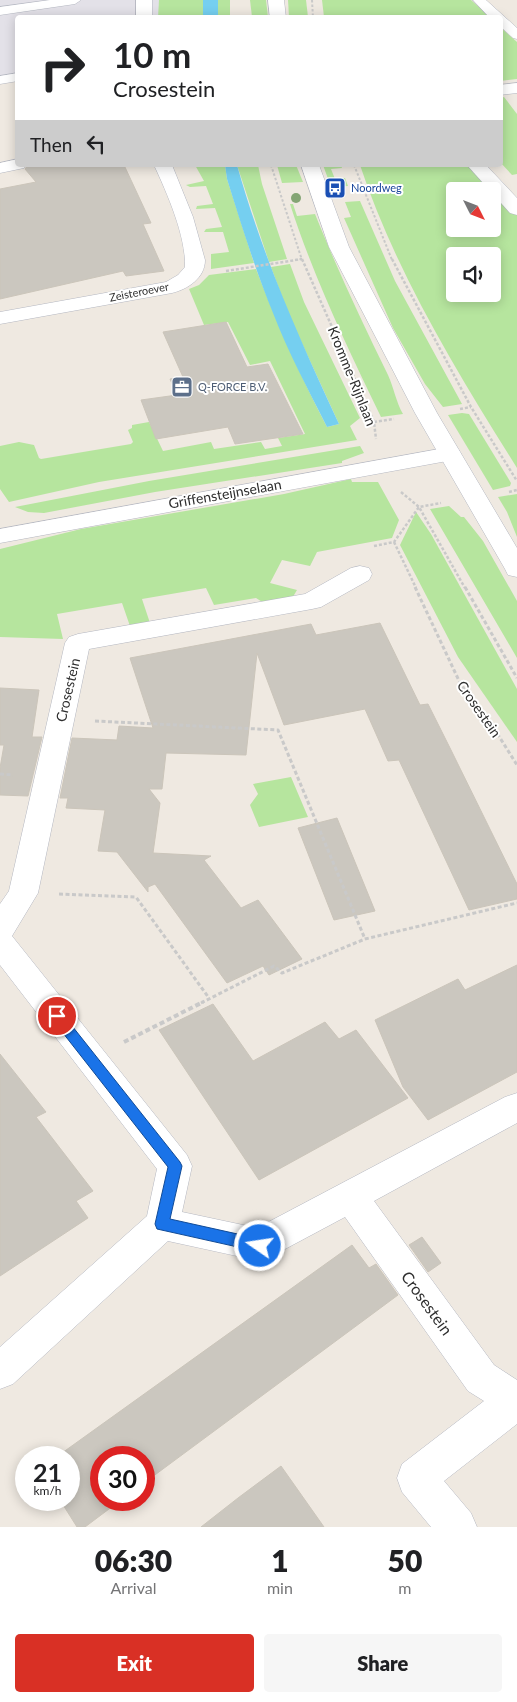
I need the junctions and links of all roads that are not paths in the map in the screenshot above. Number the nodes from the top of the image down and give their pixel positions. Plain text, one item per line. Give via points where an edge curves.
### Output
1 (75, 0) edge
2 (144, 0) edge
3 (276, 0) edge
4 (479, 0) edge
5 (0, 11) edge
6 (144, 15) edge
7 (278, 15) edge
8 (496, 15) edge
9 (503, 22) edge
10 (517, 35) edge
11 (15, 78) edge
12 (0, 80) edge
13 (517, 88) edge
14 (503, 90) edge
15 (15, 165) edge
16 (165, 167) edge
17 (311, 167) edge
18 (478, 167) edge
19 (0, 168) edge
20 (517, 209) edge
21 (0, 318) edge
22 (450, 454) junction
23 (2, 531) edge
24 (517, 569) edge
25 (360, 574) road end
26 (0, 929) edge
27 (0, 943) edge
28 (517, 1106) edge
29 (350, 1196) junction
30 (162, 1224) junction
31 (0, 1371) edge
32 (516, 1403) edge
33 (458, 1527) edge

1 - 5 lane
2 - 6 street
3 - 7 street
4 - 8 lane
9 - 10 lane
11 - 12 lane
13 - 14 street
15 - 19 street
16 - 21 street, Zeisteroever via 186,224 196,266 190,276 172,287
17 - 22 street via 338,247
18 - 20 street
22 - 23 street, Griffensteijnselaan
22 - 24 street
25 - 26 street, Crosestein via 312,601 78,643 23,892
27 - 30 street via 175,1166
28 - 29 street
29 - 30 street via 260,1246
29 - 32 street, Crosestein via 481,1378
30 - 31 street
32 - 33 street, Crosestein via 416,1478

